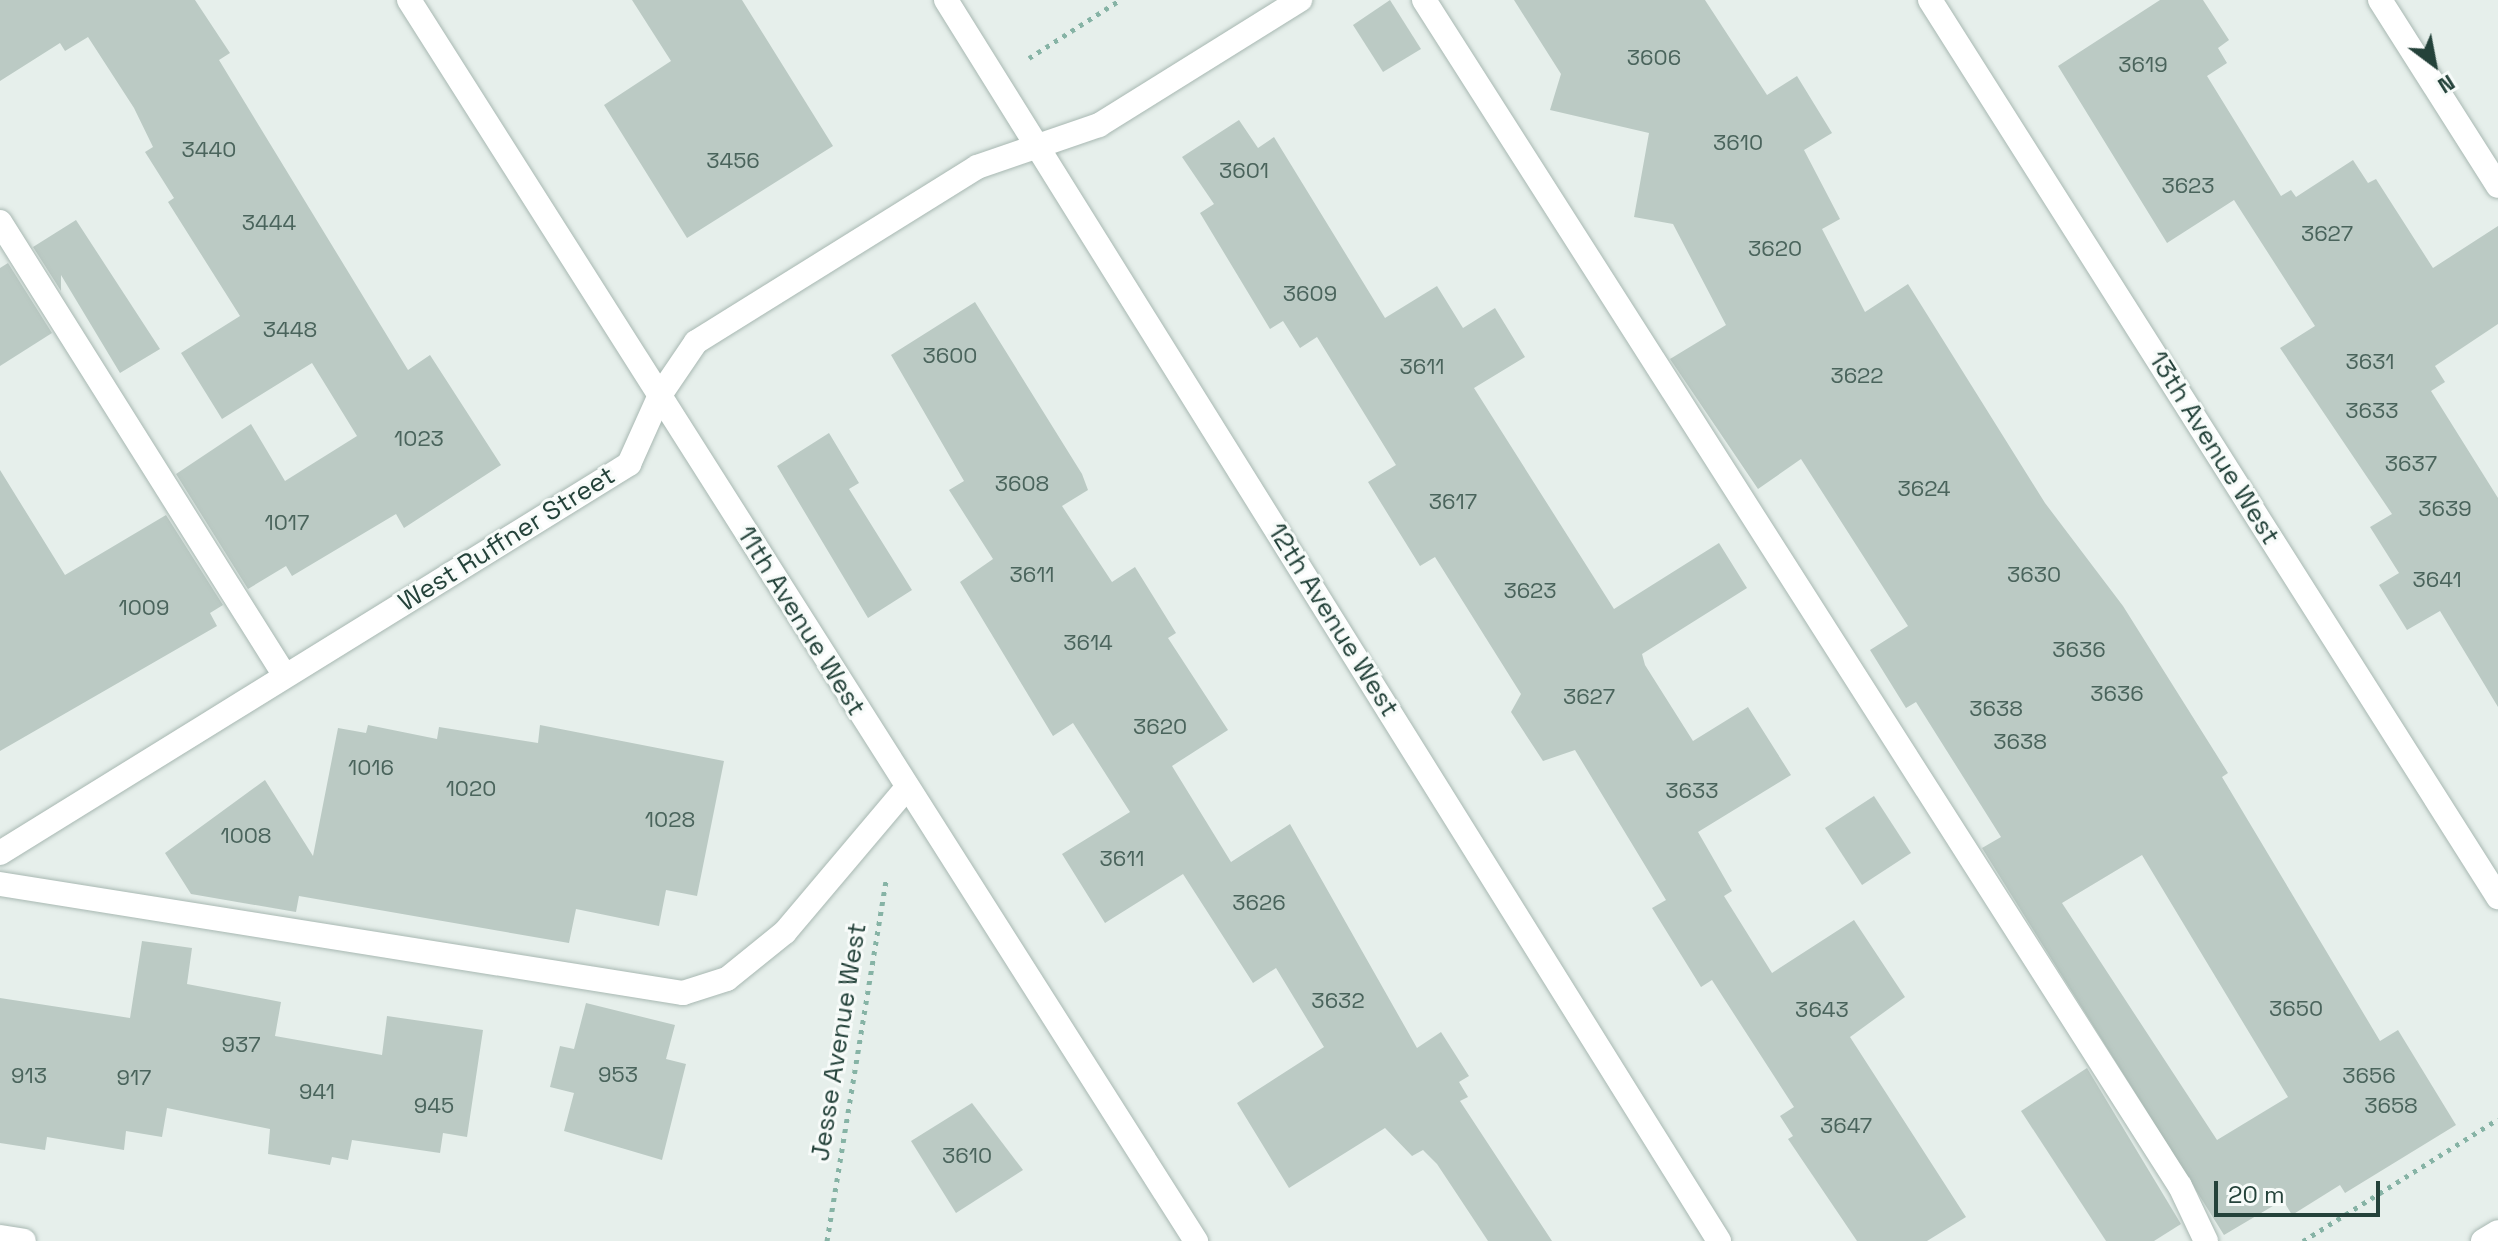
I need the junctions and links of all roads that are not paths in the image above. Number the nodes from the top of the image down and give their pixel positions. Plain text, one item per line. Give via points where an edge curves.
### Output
1 (409, 0) edge
2 (946, 0) edge
3 (1300, 0) edge
4 (1424, 0) edge
5 (1930, 0) edge
6 (2380, 0) edge
7 (1036, 144) junction
8 (2498, 186) edge
9 (0, 222) edge
10 (660, 395) junction
11 (285, 676) junction
12 (905, 790) junction
13 (0, 853) edge
14 (0, 884) edge
15 (2498, 897) edge
16 (2498, 1232) edge
17 (0, 1237) edge
18 (24, 1241) edge
19 (1196, 1241) edge
20 (1719, 1241) edge
21 (2206, 1241) edge
22 (2483, 1241) edge

1 - 10 street, 11th Avenue West
2 - 7 street, 12th Avenue West
3 - 7 street, West Ruffner Street via 1099,125
4 - 21 street via 2172,1173
5 - 15 street, 13th Avenue West
6 - 8 street
7 - 10 street, West Ruffner Street via 977,167 696,342
7 - 20 street, 12th Avenue West
9 - 11 street
10 - 11 street, West Ruffner Street via 629,464
10 - 12 street, 11th Avenue West
11 - 13 street, West Ruffner Street
12 - 14 street via 785,932 727,979 683,993
12 - 19 street, 11th Avenue West
16 - 22 street
17 - 18 street

